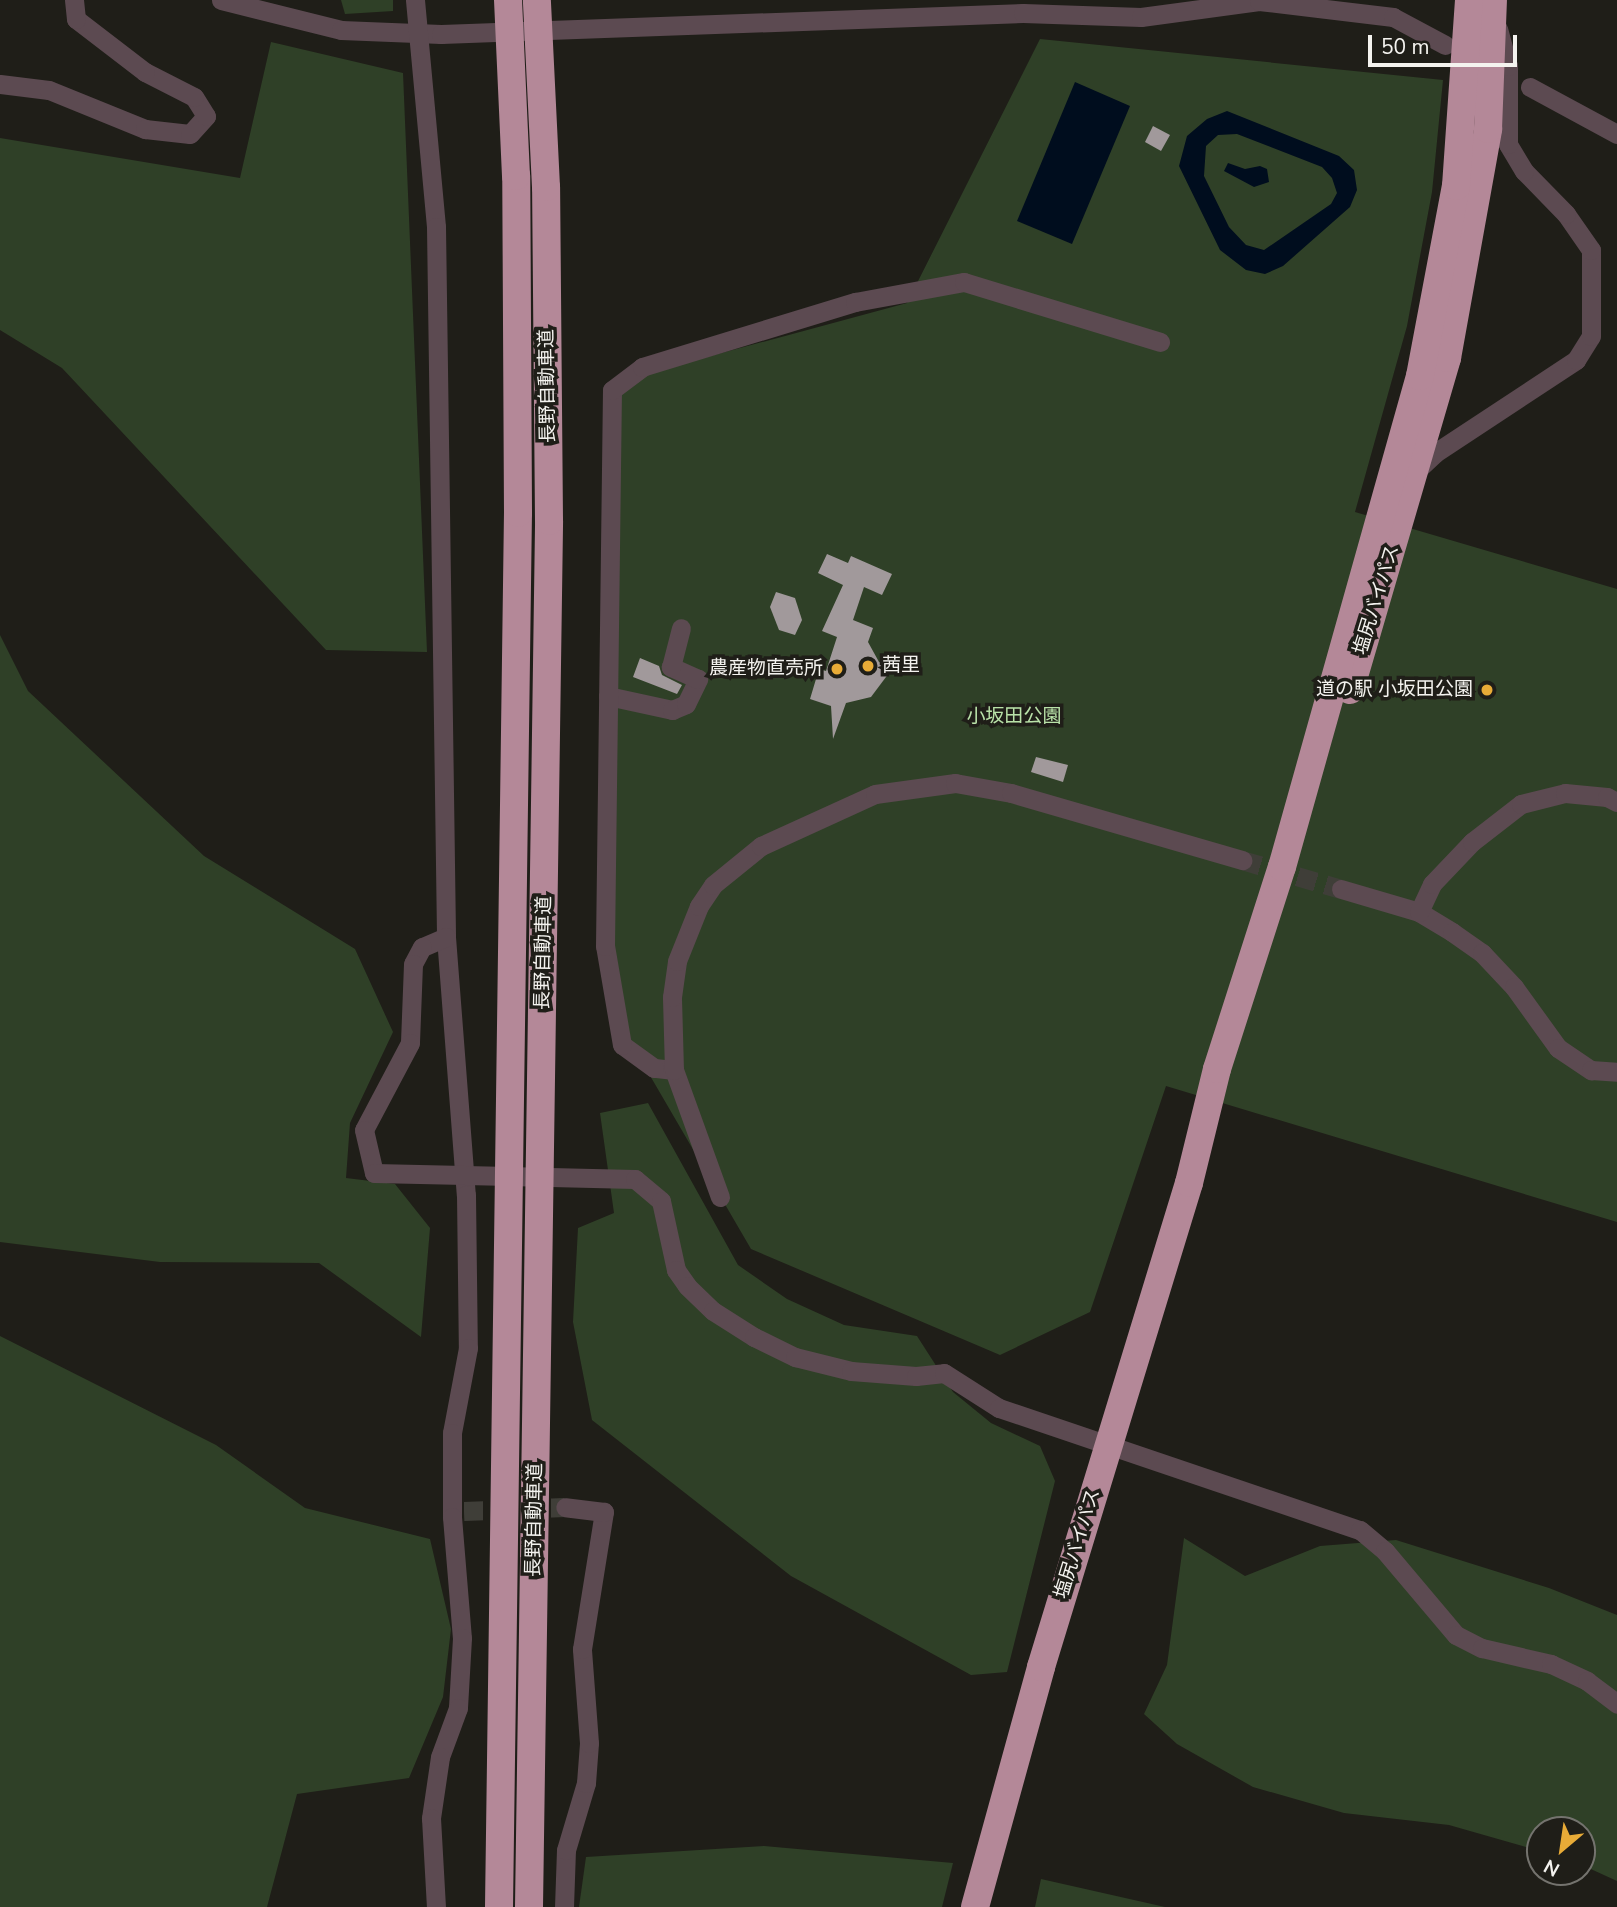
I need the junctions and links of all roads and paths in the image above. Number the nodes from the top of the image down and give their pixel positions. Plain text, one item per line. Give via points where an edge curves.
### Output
1 (74, 0) edge
2 (221, 0) edge
3 (415, 0) edge
4 (508, 0) edge
5 (537, 0) edge
6 (1469, 0) edge
7 (1493, 7) edge
8 (419, 32) junction
9 (1445, 45) dead end
10 (0, 84) edge
11 (1530, 87) dead end
12 (1617, 134) edge
13 (1160, 342) dead end
14 (1416, 471) junction
15 (681, 628) dead end
16 (608, 696) junction
17 (1617, 802) edge
18 (1242, 860) tunnel mouth
19 (1341, 889) tunnel mouth
20 (1419, 912) junction
21 (446, 937) junction
22 (674, 1070) junction
23 (1617, 1072) edge
24 (1189, 1183) junction
25 (720, 1197) dead end
26 (1107, 1444) junction
27 (565, 1507) tunnel mouth
28 (1617, 1704) edge
29 (975, 1905) edge
30 (436, 1907) edge
31 (499, 1907) edge
32 (529, 1907) edge
33 (564, 1907) edge

1 - 10 street via 76,19 145,72 194,97 206,116 190,134 145,129 49,90
2 - 8 street via 341,30
3 - 8 street
4 - 31 highway, 長野自動車道 via 516,176 518,513
5 - 32 highway, 長野自動車道 via 546,187 549,521
6 - 24 highway, 塩尻バイパス via 1456,186 1420,376 1341,648 1342,661 1217,1069
7 - 14 highway, 塩尻バイパス via 1488,129 1473,221 1447,358
7 - 14 street via 1508,66 1508,144 1524,171 1566,214 1591,250 1591,336 1576,360 1435,453
8 - 9 street via 1023,13 1141,17 1259,1 1393,17
8 - 21 street via 436,227
11 - 12 street
13 - 16 street via 964,282 855,302 642,367 612,390
14 - 24 highway, 塩尻バイパス via 1229,1096
15 - 16 street via 671,667 698,679 686,704 672,710
16 - 22 street via 605,946 622,1045 654,1068
17 - 20 street via 1565,793 1521,804 1472,842 1440,876
18 - 22 street via 1011,793 955,783 912,786 838,807 761,846 713,885 699,906 677,961
19 - 20 street
20 - 23 street via 1482,953 1514,987 1558,1048 1591,1069
21 - 26 street via 422,947 414,964 410,1044 364,1130 374,1173 635,1179 661,1202 676,1270 687,1286 713,1311 754,1337 795,1357 851,1371 916,1376 944,1373 999,1408
21 - 30 street via 466,1209 468,1348 452,1433 462,1638 458,1708 440,1757 432,1818
22 - 25 street
24 - 26 highway, 塩尻バイパス
26 - 28 street via 1360,1530 1385,1551 1456,1635 1482,1648 1550,1664 1587,1681
26 - 29 highway, 塩尻バイパス
27 - 33 street via 604,1512 582,1648 589,1742 586,1783 566,1850

